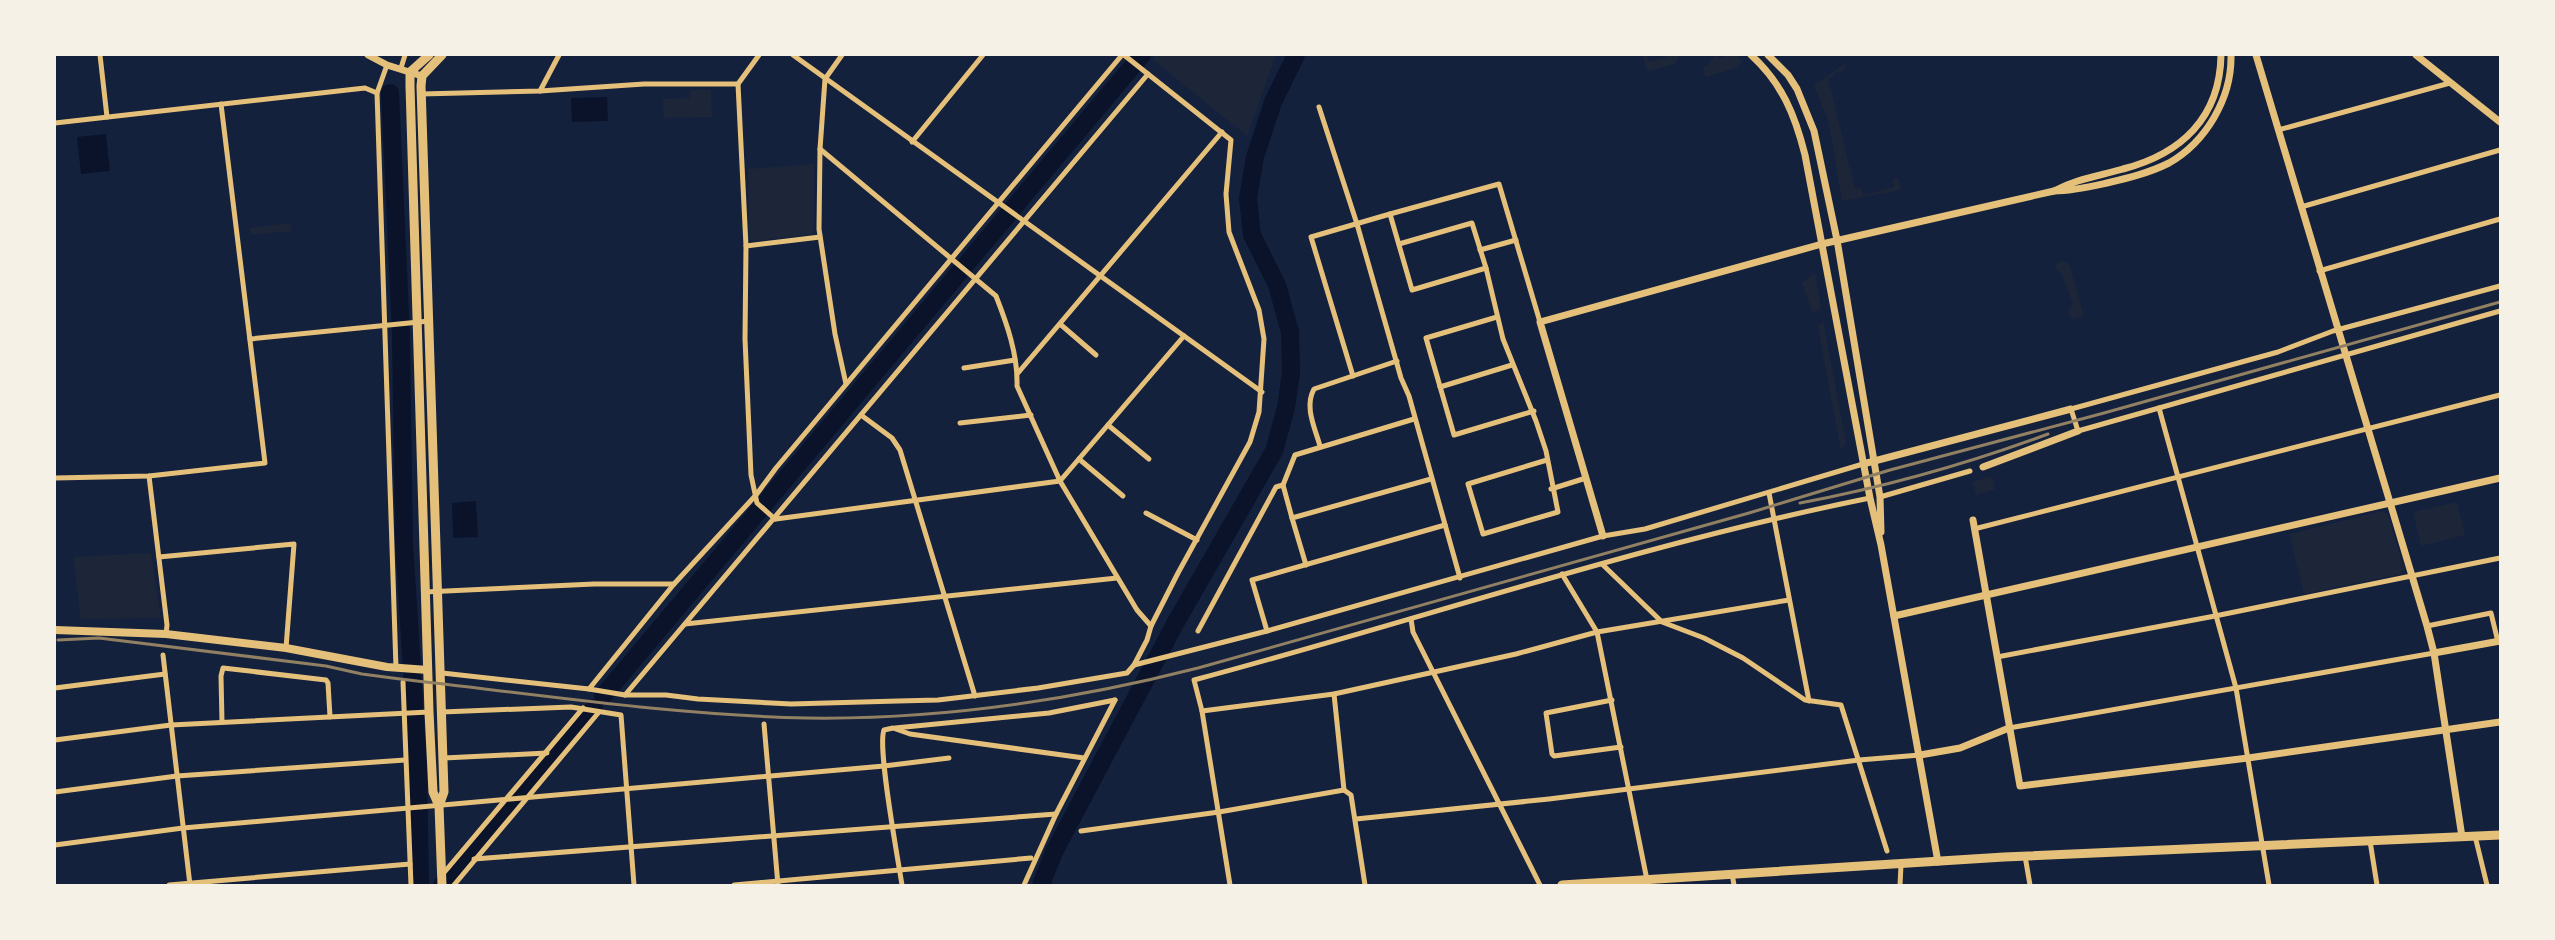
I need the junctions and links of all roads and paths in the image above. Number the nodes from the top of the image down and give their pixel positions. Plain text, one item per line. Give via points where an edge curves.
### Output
1 (100, 55) edge
2 (368, 55) edge
3 (405, 55) edge
4 (429, 55) edge
5 (442, 55) edge
6 (559, 55) edge
7 (759, 55) edge
8 (792, 55) edge
9 (842, 55) edge
10 (983, 55) edge
11 (1751, 55) edge
12 (1768, 55) edge
13 (2222, 55) edge
14 (2231, 55) edge
15 (2256, 55) edge
16 (2416, 55) edge
17 (1125, 56) edge
18 (388, 65) junction
19 (400, 68) junction
20 (410, 72) junction
21 (1148, 74) junction
22 (422, 76) junction
23 (825, 79) junction
24 (2450, 83) junction
25 (738, 84) junction
26 (540, 91) junction
27 (377, 93) junction
28 (421, 94) junction
29 (222, 104) junction
30 (1319, 107) dead end
31 (107, 117) junction
32 (2500, 122) edge
33 (55, 123) edge
34 (2278, 130) junction
35 (1222, 132) junction
36 (912, 142) junction
37 (820, 149) junction
38 (2500, 150) edge
39 (2054, 191) junction
40 (1000, 203) junction
41 (2301, 207) junction
42 (1390, 214) junction
43 (2500, 219) edge
44 (1025, 222) junction
45 (1357, 224) junction
46 (820, 237) junction
47 (1516, 240) junction
48 (1837, 240) junction
49 (1399, 244) junction
50 (1822, 244) junction
51 (746, 246) junction
52 (1480, 250) junction
53 (951, 259) junction
54 (1486, 268) junction
55 (2320, 270) junction
56 (974, 277) junction
57 (1101, 277) junction
58 (2500, 286) edge
59 (2500, 311) edge
60 (1496, 317) junction
61 (414, 321) junction
62 (429, 321) junction
63 (1540, 322) junction
64 (385, 324) junction
65 (1060, 324) junction
66 (2338, 329) junction
67 (1184, 336) junction
68 (250, 339) junction
69 (2346, 354) junction
70 (1096, 355) dead end
71 (1015, 360) junction
72 (1397, 361) junction
73 (1512, 366) junction
74 (964, 368) dead end
75 (1018, 373) junction
76 (1353, 376) junction
77 (846, 384) junction
78 (1440, 387) junction
79 (1262, 392) junction
80 (2500, 395) edge
81 (2160, 408) junction
82 (2071, 409) junction
83 (1534, 412) junction
84 (861, 415) junction
85 (1031, 416) junction
86 (1414, 418) junction
87 (960, 423) dead end
88 (1108, 425) junction
89 (2368, 430) junction
90 (2078, 432) junction
91 (1320, 446) junction
92 (1149, 458) dead end
93 (1079, 459) junction
94 (1547, 460) junction
95 (1874, 461) junction
96 (1863, 464) junction
97 (1983, 467) dead end
98 (1970, 471) dead end
99 (149, 476) junction
100 (2177, 477) junction
101 (55, 478) edge
102 (1586, 478) junction
103 (2500, 478) edge
104 (1430, 479) junction
105 (1060, 481) junction
106 (1282, 485) junction
107 (1552, 489) junction
108 (1769, 493) junction
109 (756, 495) junction
110 (1123, 496) dead end
111 (1880, 496) junction
112 (1870, 498) junction
113 (916, 500) junction
114 (2391, 504) junction
115 (1146, 513) dead end
116 (1774, 517) junction
117 (1292, 518) junction
118 (775, 519) junction
119 (1973, 520) dead end
120 (1445, 525) junction
121 (1974, 529) junction
122 (1603, 536) junction
123 (1196, 540) junction
124 (1881, 545) junction
125 (2198, 547) junction
126 (159, 557) junction
127 (2500, 558) edge
128 (1602, 564) junction
129 (1306, 565) junction
130 (1562, 574) junction
131 (2412, 575) junction
132 (1117, 578) junction
133 (1460, 578) junction
134 (674, 584) junction
135 (438, 591) junction
136 (425, 592) junction
137 (944, 596) junction
138 (1986, 596) junction
139 (1789, 600) junction
140 (1894, 616) junction
141 (2215, 616) junction
142 (1411, 619) junction
143 (1662, 622) junction
144 (684, 624) junction
145 (1150, 626) junction
146 (2427, 626) junction
147 (55, 630) edge
148 (1198, 631) dead end
149 (1267, 632) junction
150 (1598, 632) junction
151 (166, 634) junction
152 (2499, 641) edge
153 (286, 648) junction
154 (2434, 652) junction
155 (164, 655) dead end
156 (1997, 657) junction
157 (1137, 664) junction
158 (400, 668) junction
159 (425, 670) junction
160 (1434, 672) junction
161 (442, 673) junction
162 (165, 674) junction
163 (403, 682) dead end
164 (55, 688) edge
165 (2236, 688) junction
166 (589, 689) junction
167 (1334, 694) junction
168 (625, 695) junction
169 (975, 696) junction
170 (1612, 700) junction
171 (1810, 702) junction
172 (585, 709) junction
173 (1202, 711) junction
174 (426, 712) junction
175 (442, 712) junction
176 (598, 712) junction
177 (404, 714) junction
178 (330, 717) junction
179 (222, 722) junction
180 (2500, 722) edge
181 (764, 724) dead end
182 (171, 725) junction
183 (893, 728) junction
184 (2009, 728) junction
185 (2446, 730) junction
186 (55, 740) edge
187 (1621, 747) junction
188 (547, 753) junction
189 (1920, 755) junction
190 (444, 758) junction
191 (949, 758) dead end
192 (1084, 758) junction
193 (2248, 758) junction
194 (405, 760) junction
195 (1859, 760) junction
196 (884, 766) junction
197 (177, 776) junction
198 (768, 777) junction
199 (628, 789) junction
200 (1344, 790) junction
201 (1630, 790) junction
202 (55, 792) edge
203 (526, 798) junction
204 (509, 799) junction
205 (1500, 804) junction
206 (439, 806) junction
207 (408, 809) junction
208 (1219, 812) junction
209 (1056, 814) junction
210 (1356, 819) junction
211 (894, 827) junction
212 (183, 828) junction
213 (1081, 830) dead end
214 (2500, 835) edge
215 (2475, 836) junction
216 (774, 837) junction
217 (2462, 837) junction
218 (2370, 841) junction
219 (55, 845) edge
220 (2263, 845) junction
221 (631, 847) junction
222 (1887, 852) dead end
223 (2025, 856) junction
224 (1030, 858) dead end
225 (474, 860) junction
226 (1938, 862) junction
227 (410, 864) junction
228 (1901, 865) junction
229 (900, 869) junction
230 (1732, 874) junction
231 (442, 880) edge
232 (1647, 880) junction
233 (1661, 882) edge
234 (778, 883) edge
235 (190, 884) edge
236 (169, 885) edge
237 (410, 885) edge
238 (454, 885) edge
239 (634, 885) edge
240 (734, 885) edge
241 (902, 885) edge
242 (1024, 885) edge
243 (1230, 885) edge
244 (1366, 885) edge
245 (1540, 885) edge
246 (1562, 885) edge
247 (1734, 885) edge
248 (1900, 885) edge
249 (2030, 885) edge
250 (2269, 885) edge
251 (2377, 885) edge
252 (2487, 885) edge

1 - 31 street
2 - 18 street
3 - 19 street
4 - 20 main road
5 - 22 main road
6 - 26 street
7 - 25 street
8 - 23 street
9 - 23 street
10 - 36 street
11 - 50 street via 1774,78 1793,114 1805,155
12 - 48 street via 1788,75 1808,114
13 - 39 street via 2212,101 2184,141 2155,159 2070,182
14 - 39 street via 2227,88 2219,108 2206,129 2184,153 2152,171 2130,178 2072,191
15 - 34 street
16 - 24 street
17 - 21 street
17 - 40 street
18 - 19 street
18 - 27 street
19 - 20 street
20 - 22 street
20 - 61 main road
21 - 35 street
21 - 44 street
22 - 28 main road
23 - 36 street
23 - 37 street
24 - 32 street
24 - 34 street
25 - 26 street via 644,84
25 - 51 street
26 - 28 street
27 - 29 street via 365,88
27 - 64 street
28 - 62 main road
29 - 31 street
29 - 68 street
30 - 45 street
31 - 33 street
34 - 41 street
35 - 57 street
35 - 79 street via 1232,145 1226,194 1229,232 1262,321 1265,353
36 - 40 street
37 - 46 street
37 - 53 street
38 - 41 street
39 - 48 street
40 - 44 street
40 - 53 street
41 - 55 street
42 - 45 street
42 - 47 street via 1500,184
42 - 49 street
43 - 55 street
44 - 56 street
44 - 57 street
45 - 72 street
45 - 76 street via 1310,237
46 - 51 street
46 - 77 street
47 - 52 street
47 - 63 street
48 - 50 street
48 - 95 street
49 - 52 street via 1472,223
49 - 54 street via 1412,290
50 - 63 street
50 - 96 street
51 - 109 street via 745,339 751,476
52 - 54 street
53 - 56 street
53 - 77 street
54 - 60 street
55 - 66 street
56 - 71 street via 996,296
56 - 84 street
57 - 65 street
57 - 67 street
58 - 66 street
59 - 69 street
60 - 73 street
60 - 78 street via 1426,338
61 - 62 street
61 - 64 street
61 - 136 main road
62 - 135 main road
63 - 102 street
64 - 68 street
64 - 158 street
65 - 70 street
65 - 75 street
66 - 69 street
66 - 82 street via 2278,352
67 - 79 street
67 - 88 street
68 - 99 street via 265,463
69 - 81 street
69 - 89 street
71 - 74 street
71 - 75 street
72 - 76 street
72 - 86 street
73 - 78 street
73 - 83 street
75 - 85 street via 1017,386
76 - 91 street via 1314,389 1310,395 1309,410
77 - 109 street
78 - 83 street via 1454,436
79 - 123 street via 1250,442
80 - 89 street
81 - 90 street
81 - 100 street
82 - 90 street
82 - 95 street
83 - 94 street
84 - 113 street via 892,438 900,450
84 - 118 street
85 - 87 street
85 - 105 street
86 - 91 street
86 - 104 street
88 - 92 street
88 - 93 street
89 - 100 street
89 - 114 street
90 - 97 street
91 - 106 street via 1295,455
93 - 105 street
93 - 110 street
94 - 107 street
94 - 107 street via 1468,484 1483,534 1558,512
95 - 96 street
95 - 111 street
96 - 108 street
96 - 112 street
98 - 111 street
99 - 101 street
99 - 126 street
100 - 121 street
100 - 125 street
102 - 107 street
102 - 122 street
103 - 114 street
104 - 117 street
104 - 120 street
105 - 113 street
105 - 132 street
106 - 117 street
106 - 148 street via 1276,487
108 - 116 street
108 - 122 street via 1645,530
109 - 118 street via 757,503
109 - 134 street
111 - 124 street
112 - 116 street
112 - 124 street
113 - 118 street
113 - 137 street
114 - 125 street
114 - 131 street
115 - 123 street
116 - 128 street
116 - 139 street
117 - 129 street
118 - 144 street
119 - 121 street
120 - 129 street
120 - 133 street
121 - 138 street
122 - 133 street
123 - 145 street
124 - 140 street
125 - 138 street
125 - 141 street
126 - 151 street
126 - 153 street via 294,544
127 - 131 street
128 - 130 street
128 - 143 street
129 - 149 street via 1252,580
130 - 142 street
130 - 150 street
131 - 141 street
131 - 146 street
132 - 137 street
132 - 145 street
133 - 149 street
134 - 135 street via 585,584
134 - 166 street
135 - 136 street
135 - 161 main road
136 - 159 main road
137 - 144 street
137 - 169 street
138 - 140 street
138 - 156 street
139 - 143 street
139 - 171 street
140 - 189 street
141 - 156 street
141 - 165 street
142 - 160 street via 1413,632
142 - 173 street via 1194,680
143 - 150 street
143 - 171 street via 1743,658
144 - 168 street
145 - 157 street
146 - 152 street via 2491,613
146 - 154 street
147 - 151 main road
149 - 157 street
150 - 160 street
150 - 170 street
151 - 153 main road
152 - 154 street
153 - 158 main road
154 - 165 street
154 - 185 street
155 - 162 street
156 - 184 street
157 - 169 street via 1126,673
158 - 159 main road
159 - 174 main road
160 - 167 street
160 - 205 street
161 - 166 street
161 - 175 main road
162 - 164 street
162 - 182 street
163 - 177 street
165 - 184 street
165 - 193 street
166 - 168 street
167 - 173 street
167 - 200 street
168 - 169 street via 790,704
170 - 187 street
170 - 187 street via 1546,713 1552,754
171 - 195 street via 1841,705
172 - 175 street
172 - 176 street
172 - 188 street
173 - 208 street
174 - 177 street
174 - 206 main road via 433,792
175 - 190 main road
176 - 199 street via 621,715
176 - 203 street
177 - 178 street
177 - 194 street
178 - 179 street
178 - 179 street via 326,680 223,668 220,676
179 - 182 street
180 - 185 street
181 - 198 street
182 - 186 street
182 - 197 street
183 - 192 street via 910,734
183 - 192 street via 1049,713 1115,700
183 - 196 street via 884,730 882,736
184 - 189 street via 1960,748
184 - 193 street via 2020,786
185 - 193 street
185 - 217 street
187 - 201 street
188 - 190 street
188 - 204 street
189 - 195 street
189 - 226 street
190 - 206 main road via 444,792
191 - 196 street
192 - 209 street
193 - 220 street
194 - 197 street
194 - 207 street
195 - 201 street
195 - 222 street
196 - 198 street
196 - 211 street
197 - 202 street
197 - 212 street
198 - 199 street
198 - 216 street
199 - 203 street
199 - 221 street
200 - 208 street
200 - 210 street via 1351,795
201 - 205 street
201 - 232 street
203 - 204 street
203 - 225 street
204 - 206 street
204 - 231 street
205 - 210 street
205 - 245 street
206 - 207 street
206 - 231 main road
207 - 212 street
207 - 227 street
208 - 213 street
208 - 243 street
209 - 211 street
209 - 242 street
210 - 244 street
211 - 216 street
211 - 229 street
212 - 219 street
212 - 235 street
214 - 215 main road
215 - 217 main road
215 - 252 street
216 - 221 street
216 - 234 street
217 - 218 main road
218 - 220 main road
218 - 251 street
220 - 223 main road
220 - 250 street
221 - 225 street
221 - 239 street
223 - 226 main road
223 - 249 street
224 - 229 street
225 - 238 street
226 - 228 main road
227 - 235 street
227 - 237 street
228 - 230 main road
228 - 248 street
229 - 234 street
229 - 241 street
230 - 233 main road
230 - 247 street
232 - 233 main road
232 - 246 main road
234 - 240 street
235 - 236 street

